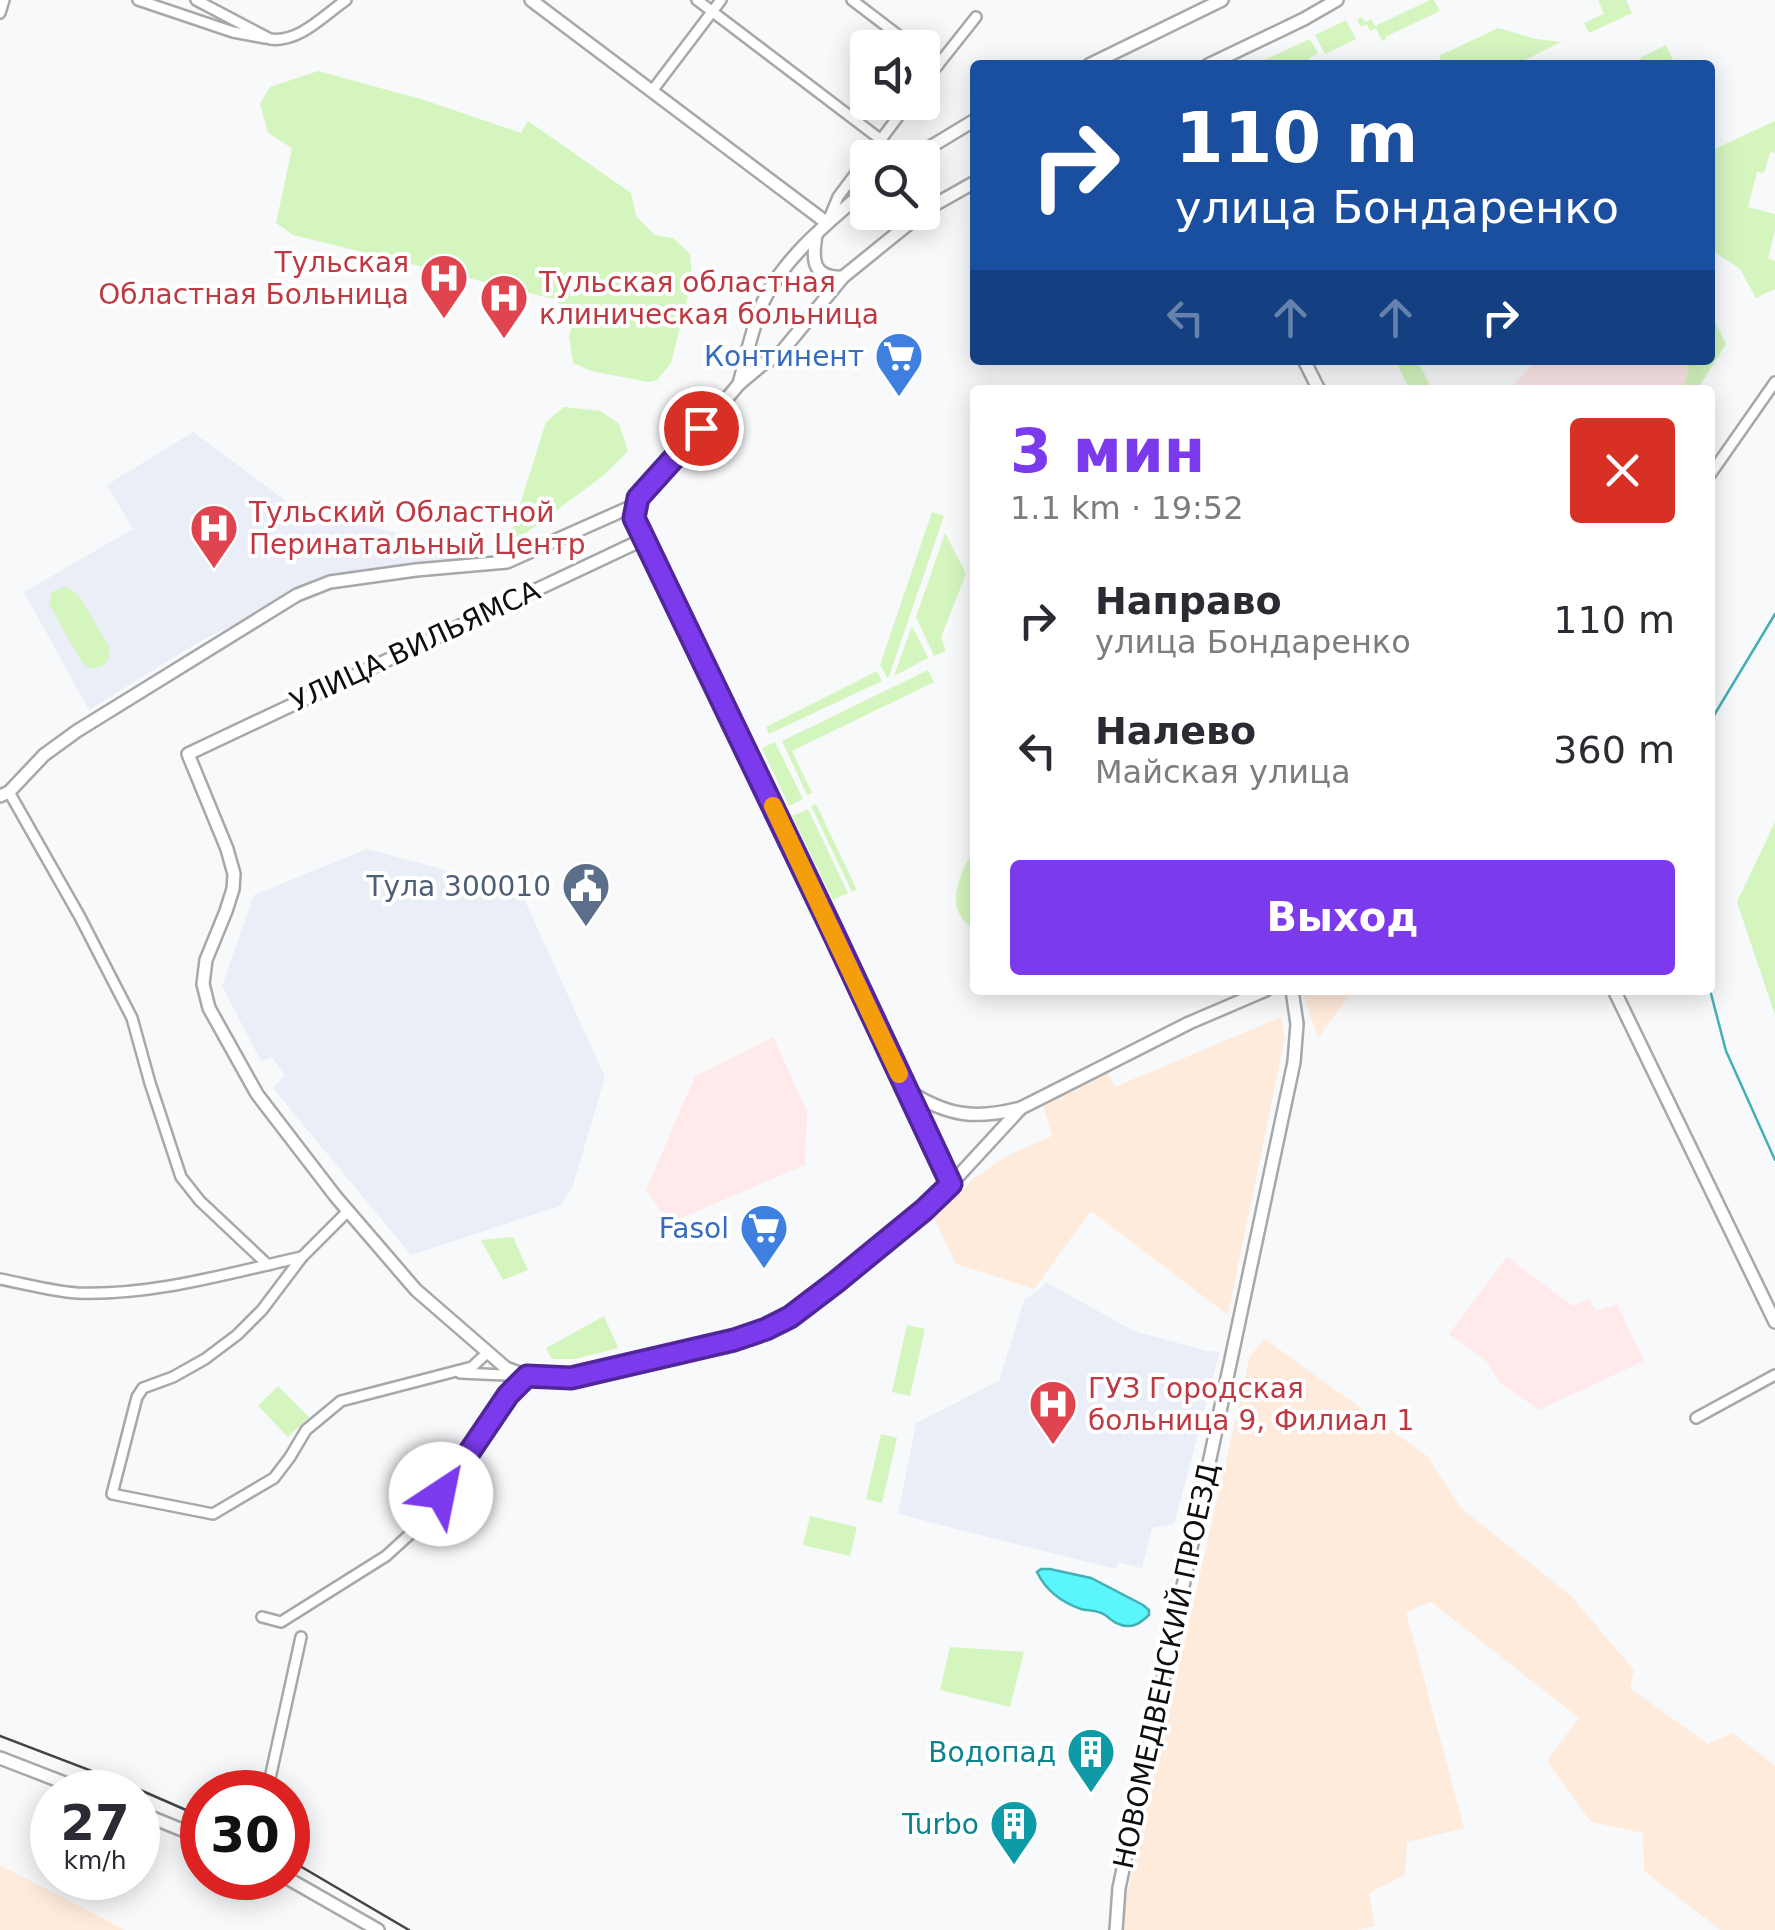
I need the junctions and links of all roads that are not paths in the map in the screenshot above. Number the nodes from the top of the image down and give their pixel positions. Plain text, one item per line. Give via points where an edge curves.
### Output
1 (4, 0) edge
2 (138, 0) edge
3 (196, 0) edge
4 (346, 0) edge
5 (531, 0) edge
6 (697, 0) edge
7 (721, 0) edge
8 (852, 0) edge
9 (1222, 0) edge
10 (1337, 0) edge
11 (712, 11) junction
12 (0, 13) edge
13 (976, 17) dead end
14 (891, 30) edge
15 (270, 39) junction
16 (1098, 60) edge
17 (1218, 60) edge
18 (940, 62) edge
19 (652, 91) junction
20 (895, 120) edge
21 (970, 123) edge
22 (880, 140) joint
23 (940, 141) edge
24 (850, 181) edge
25 (970, 185) edge
26 (850, 203) edge
27 (822, 227) junction
28 (843, 277) junction
29 (750, 341) junction
30 (763, 364) junction
31 (1775, 382) edge
32 (738, 384) junction
33 (1715, 468) edge
34 (635, 506) junction
35 (642, 540) junction
36 (4, 794) edge
37 (1254, 995) edge
38 (1293, 995) edge
39 (1616, 995) edge
40 (906, 1090) junction
41 (1021, 1108) junction
42 (951, 1184) junction
43 (348, 1211) junction
44 (302, 1257) junction
45 (268, 1265) junction
46 (0, 1279) edge
47 (1775, 1322) edge
48 (488, 1352) junction
49 (453, 1372) junction
50 (1775, 1374) edge
51 (527, 1376) junction
52 (1696, 1418) dead end
53 (262, 1616) dead end
54 (301, 1637) dead end
55 (0, 1758) edge
56 (31, 1770) edge
57 (272, 1770) edge
58 (310, 1891) edge
59 (378, 1930) edge
60 (1116, 1930) edge

1 - 12 street
2 - 15 street
3 - 15 street
4 - 15 street via 295,37
5 - 19 street
6 - 11 street
7 - 11 street
8 - 14 street
9 - 16 street
10 - 17 street
11 - 19 street
11 - 22 street
13 - 18 street
19 - 27 street
20 - 22 street
21 - 23 street
24 - 27 street
25 - 28 street
26 - 27 street
27 - 28 street via 813,259 826,276
27 - 29 street via 766,297
28 - 30 street via 779,354
29 - 30 street
29 - 32 street
30 - 32 street
31 - 33 street
32 - 34 street
34 - 35 street
34 - 36 street via 507,562 330,582 297,595 77,731
35 - 40 street
35 - 43 street, УЛИЦА ВИЛЬЯМСА via 188,754 234,874 206,960 209,1008 257,1094
36 - 45 street via 132,1018 181,1177
37 - 41 street
38 - 60 street, НОВОМЕДВЕНСКИЙ ПРОЕЗД via 1294,1062 1119,1888
39 - 47 street
40 - 41 street via 964,1114
40 - 42 street
41 - 42 street
42 - 51 street via 836,1282 766,1329 571,1378
43 - 44 street
43 - 48 street via 416,1290
44 - 45 street
44 - 49 street via 236,1334 173,1378 143,1388 112,1494 213,1514 274,1478 306,1430 341,1401
45 - 46 street via 110,1292 66,1292
48 - 49 street via 472,1367
48 - 51 street
49 - 51 street
50 - 52 street
51 - 53 street via 420,1525 386,1556 281,1622
54 - 57 street
55 - 56 street
58 - 59 street

